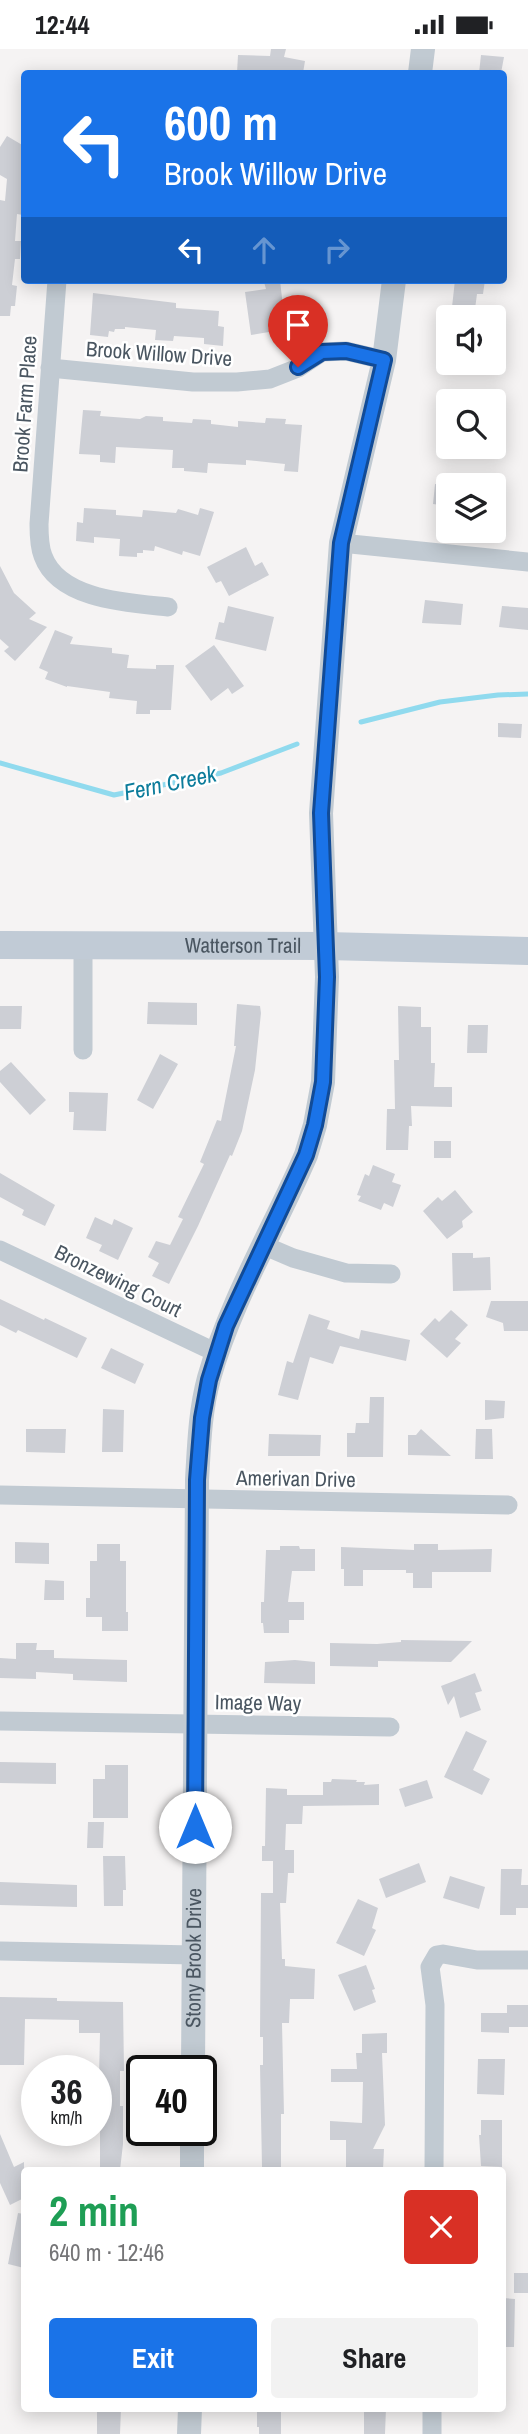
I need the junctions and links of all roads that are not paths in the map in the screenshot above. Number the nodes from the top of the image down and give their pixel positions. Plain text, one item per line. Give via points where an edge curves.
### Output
1 (423, 49) edge
2 (420, 70) edge
3 (57, 284) edge
4 (394, 284) edge
5 (384, 360) junction
6 (50, 369) junction
7 (341, 543) junction
8 (528, 562) edge
9 (168, 607) dead end
10 (0, 945) edge
11 (83, 945) junction
12 (326, 946) junction
13 (528, 951) edge
14 (83, 1050) dead end
15 (265, 1246) junction
16 (0, 1249) edge
17 (391, 1274) dead end
18 (217, 1353) junction
19 (0, 1495) edge
20 (197, 1499) junction
21 (508, 1505) dead end
22 (0, 1721) edge
23 (195, 1724) junction
24 (390, 1727) dead end
25 (0, 1951) edge
26 (194, 1955) junction
27 (528, 1960) edge
28 (193, 2055) edge
29 (192, 2146) edge
30 (192, 2167) edge
31 (434, 2167) edge
32 (190, 2412) edge
33 (432, 2412) edge
34 (189, 2434) edge
35 (432, 2434) edge

1 - 2 street
3 - 6 street, Brook Farm Place
4 - 5 street, Stony Brook Drive
5 - 6 street, Brook Willow Drive via 346,351 322,352 270,379 237,382
5 - 7 street, Stony Brook Drive
6 - 9 street, Brook Farm Place via 39,524 42,555 50,570 78,589 101,598
7 - 8 street
7 - 12 street, Stony Brook Drive via 321,813
10 - 11 main road, Watterson Trail
11 - 12 main road, Watterson Trail
11 - 14 street
12 - 13 main road, Watterson Trail
12 - 15 street, Stony Brook Drive via 323,1082 315,1125
15 - 17 street via 346,1273
15 - 18 street, Stony Brook Drive
16 - 18 street, Bronzewing Court
18 - 20 street, Stony Brook Drive via 202,1418
19 - 20 street, Amerivan Drive
20 - 21 street, Amerivan Drive
20 - 23 street, Stony Brook Drive
22 - 23 street, Image Way
23 - 24 street, Image Way
23 - 26 street, Stony Brook Drive
25 - 26 street
26 - 28 street, Stony Brook Drive
27 - 31 street via 477,1960 443,1954 430,1967 435,2005
29 - 30 street
32 - 34 street
33 - 35 street

